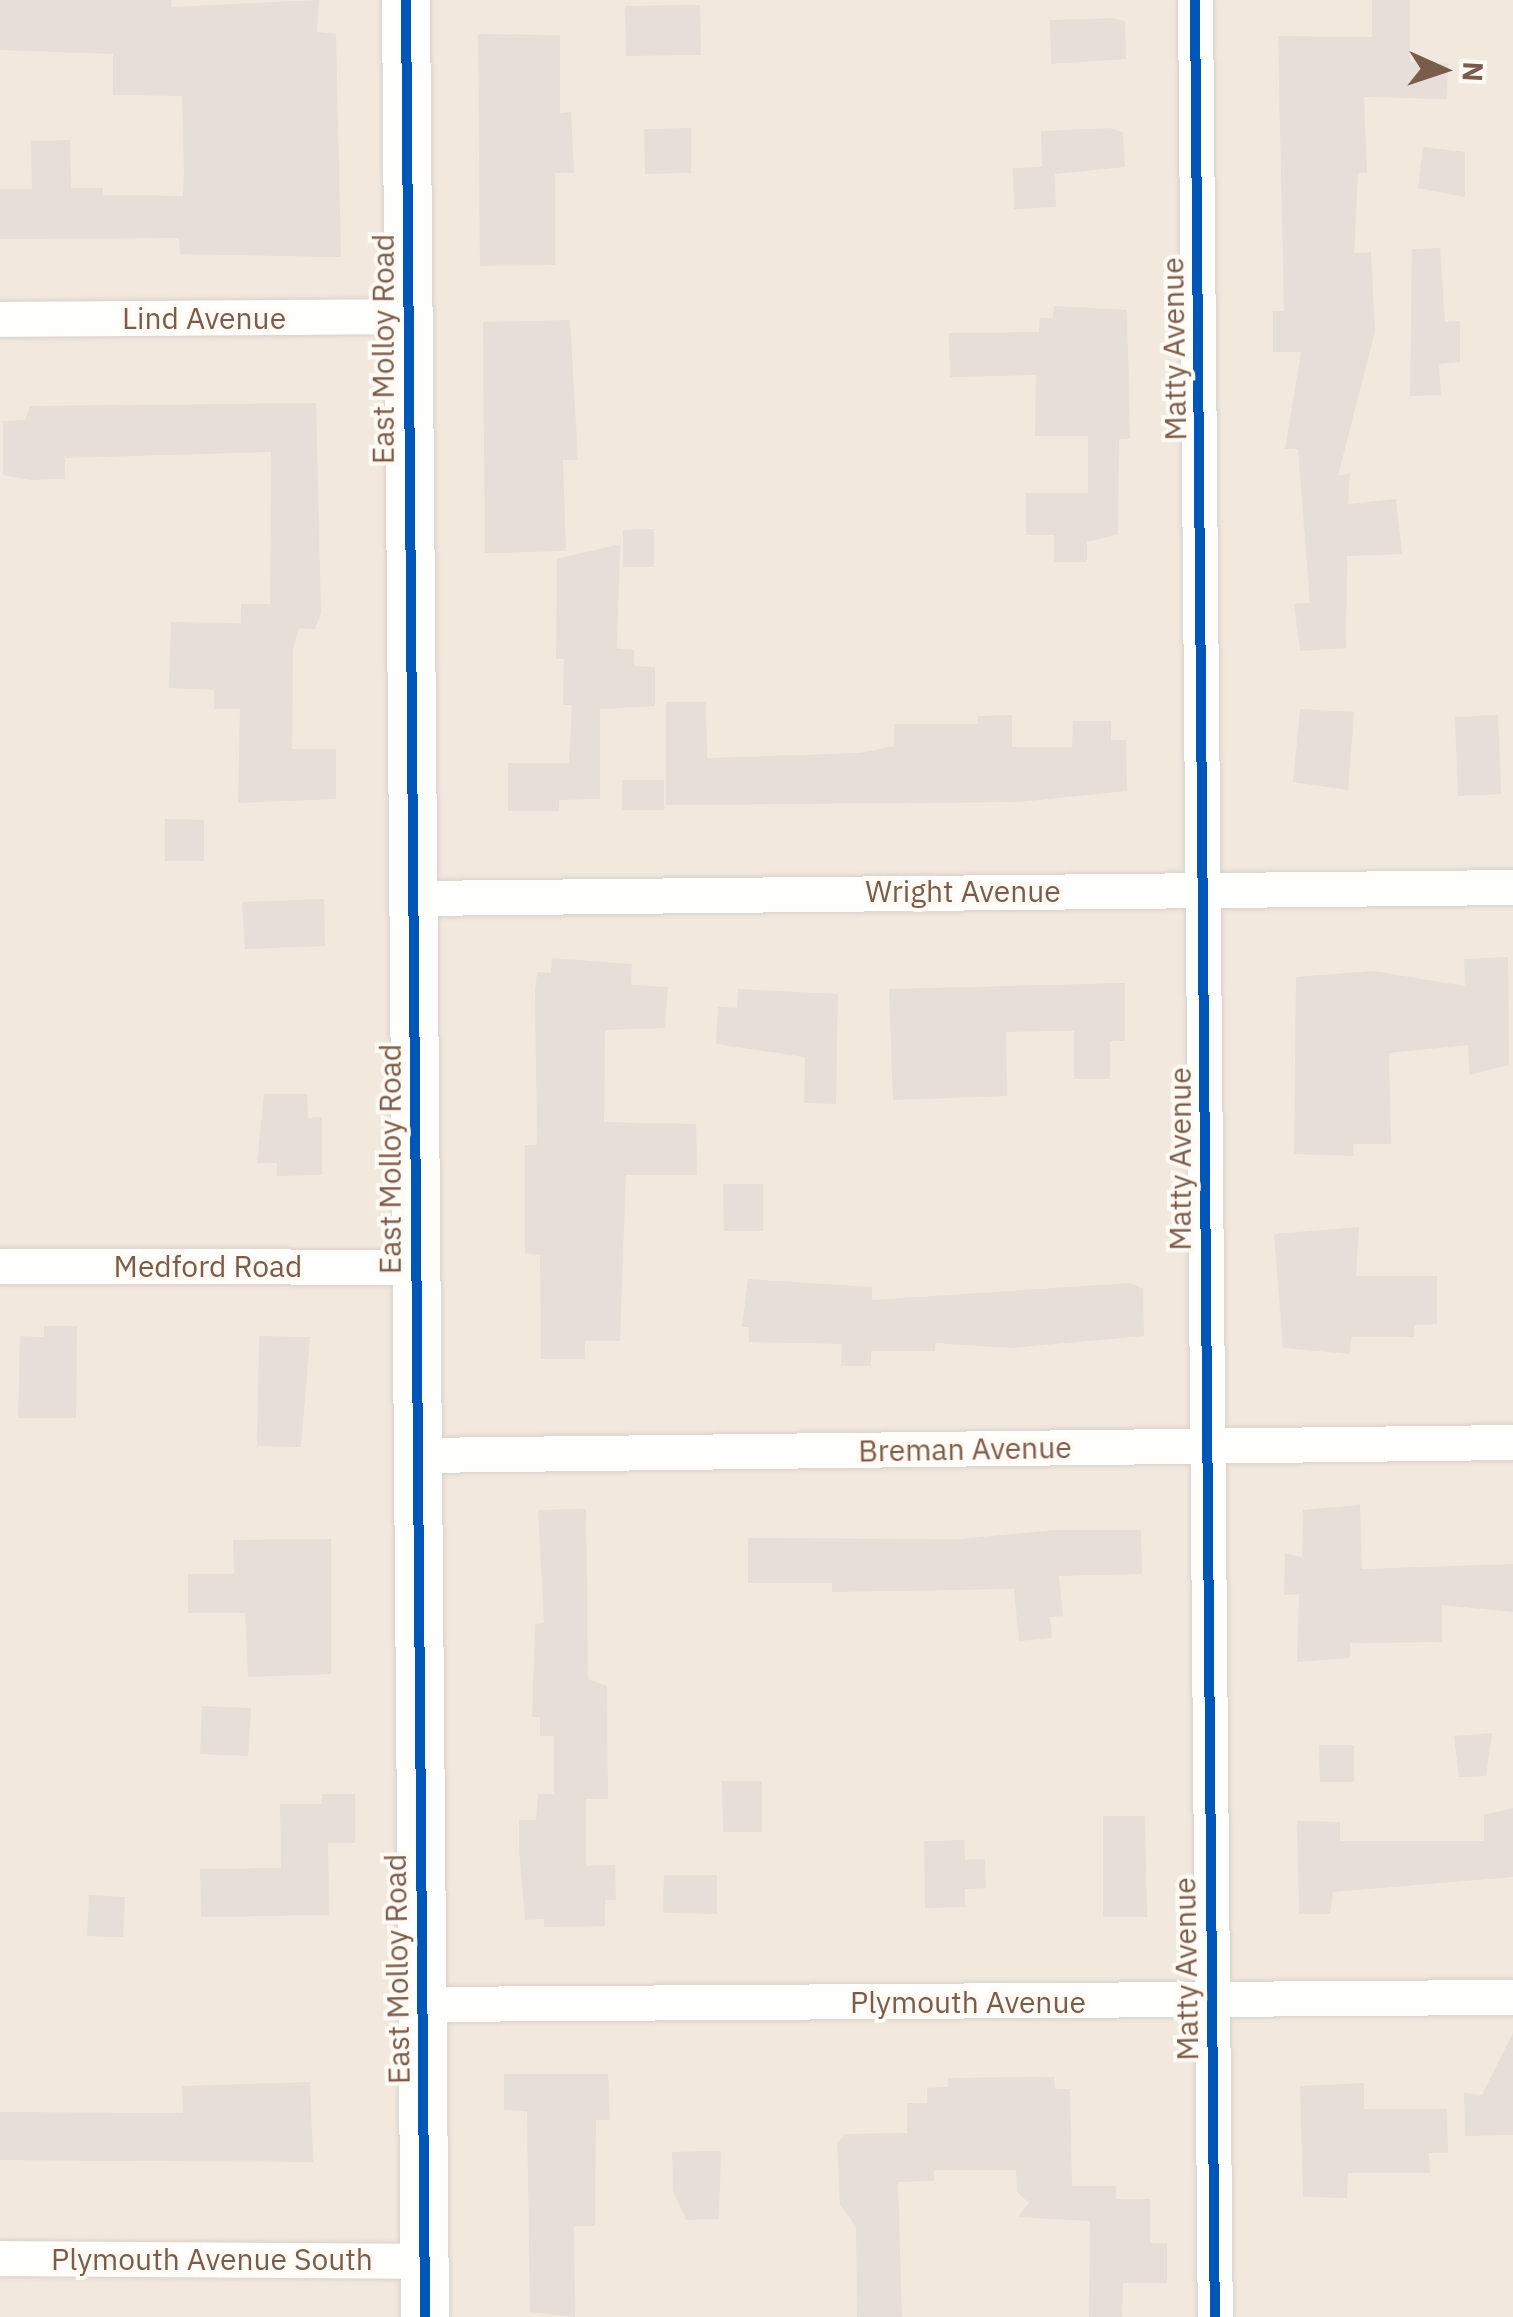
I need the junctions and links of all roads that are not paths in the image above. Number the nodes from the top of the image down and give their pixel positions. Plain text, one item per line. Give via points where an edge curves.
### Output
1 (406, 0) edge
2 (1195, 0) edge
3 (408, 316) junction
4 (0, 319) edge
5 (1513, 888) edge
6 (1205, 892) junction
7 (412, 898) junction
8 (0, 1266) edge
9 (416, 1267) junction
10 (1513, 1442) edge
11 (1206, 1446) junction
12 (418, 1456) junction
13 (1513, 1996) edge
14 (1211, 2000) junction
15 (422, 2004) junction
16 (0, 2258) edge
17 (425, 2261) junction
18 (425, 2317) edge
19 (1216, 2317) edge

1 - 3 street, East Molloy Road
2 - 6 street, Matty Avenue
3 - 4 street, Lind Avenue
3 - 7 street, East Molloy Road
5 - 6 street, Wright Avenue
6 - 7 street, Wright Avenue
6 - 11 street, Matty Avenue
7 - 9 street, East Molloy Road
8 - 9 street, Medford Road
9 - 12 street, East Molloy Road
10 - 11 street, Breman Avenue
11 - 12 street, Breman Avenue
11 - 14 street, Matty Avenue
12 - 15 street, East Molloy Road
13 - 14 street, Plymouth Avenue
14 - 15 street, Plymouth Avenue
14 - 19 street, Matty Avenue
15 - 17 street, East Molloy Road
16 - 17 street, Plymouth Avenue South
17 - 18 street, East Molloy Road

